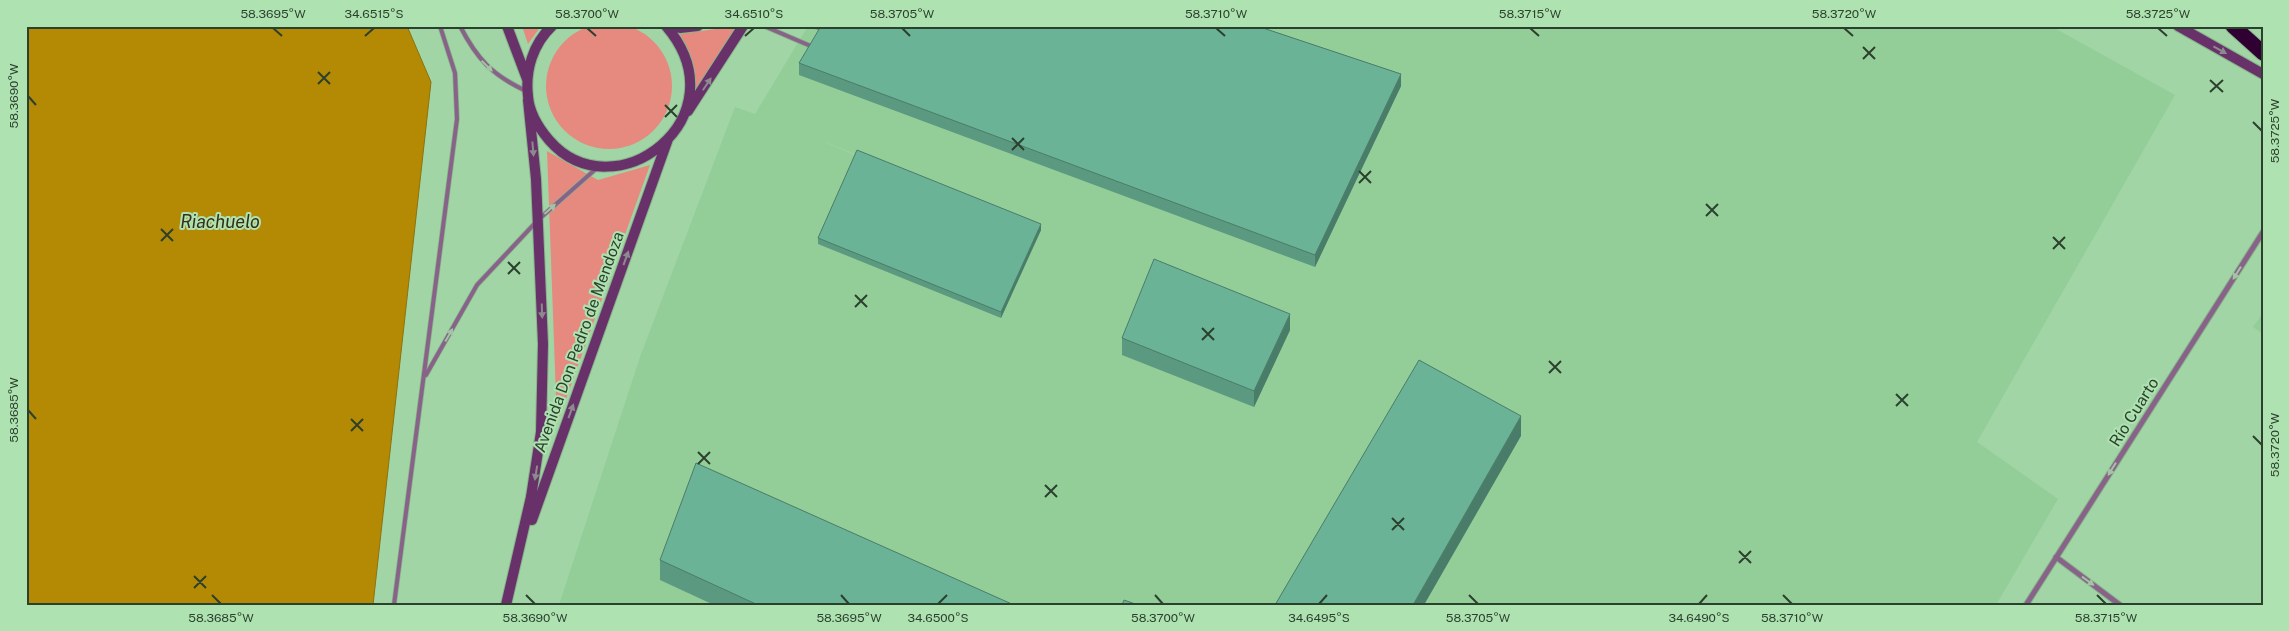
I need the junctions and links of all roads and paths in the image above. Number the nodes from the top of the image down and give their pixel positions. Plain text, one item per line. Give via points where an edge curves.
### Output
1 (440, 26) edge
2 (460, 26) edge
3 (507, 26) edge
4 (552, 26) edge
5 (666, 26) edge
6 (672, 26) edge
7 (698, 26) edge
8 (743, 26) edge
9 (764, 26) edge
10 (814, 26) edge
11 (2178, 26) edge
12 (2233, 26) edge
13 (826, 31) edge
14 (815, 48) edge
15 (2263, 53) edge
16 (2263, 74) edge
17 (527, 80) junction
18 (528, 96) junction
19 (679, 124) junction
20 (668, 139) junction
21 (600, 165) junction
22 (538, 220) junction
23 (2263, 232) edge
24 (424, 377) junction
25 (518, 556) junction
26 (2056, 557) junction
27 (394, 605) edge
28 (506, 605) edge
29 (2026, 605) edge
30 (2120, 605) edge

1 - 24 lane via 455,73 457,120
2 -> 18 lane via 470,46 486,66
3 - 17 main road
4 - 17 main road via 540,40
5 - 19 main road via 685,54 689,72 690,90
6 - 7 main road
19 -> 8 main road
9 - 14 lane
10 - 13 lane
11 -> 16 main road
12 - 15 highway
17 - 18 main road, Avenida Don Pedro de Mendoza
18 - 21 main road via 534,117 553,145 583,162
18 -> 22 main road, Avenida Don Pedro de Mendoza
19 - 20 main road
20 - 21 main road via 636,161
25 -> 20 main road, Avenida Don Pedro de Mendoza
22 -> 21 lane
24 -> 22 lane via 477,286
22 -> 25 main road, Avenida Don Pedro de Mendoza via 543,344 541,432 536,474
23 -> 26 street, Río Cuarto
24 - 27 lane
25 - 28 main road, Avenida Don Pedro de Mendoza
26 - 29 street, Río Cuarto
26 -> 30 street

